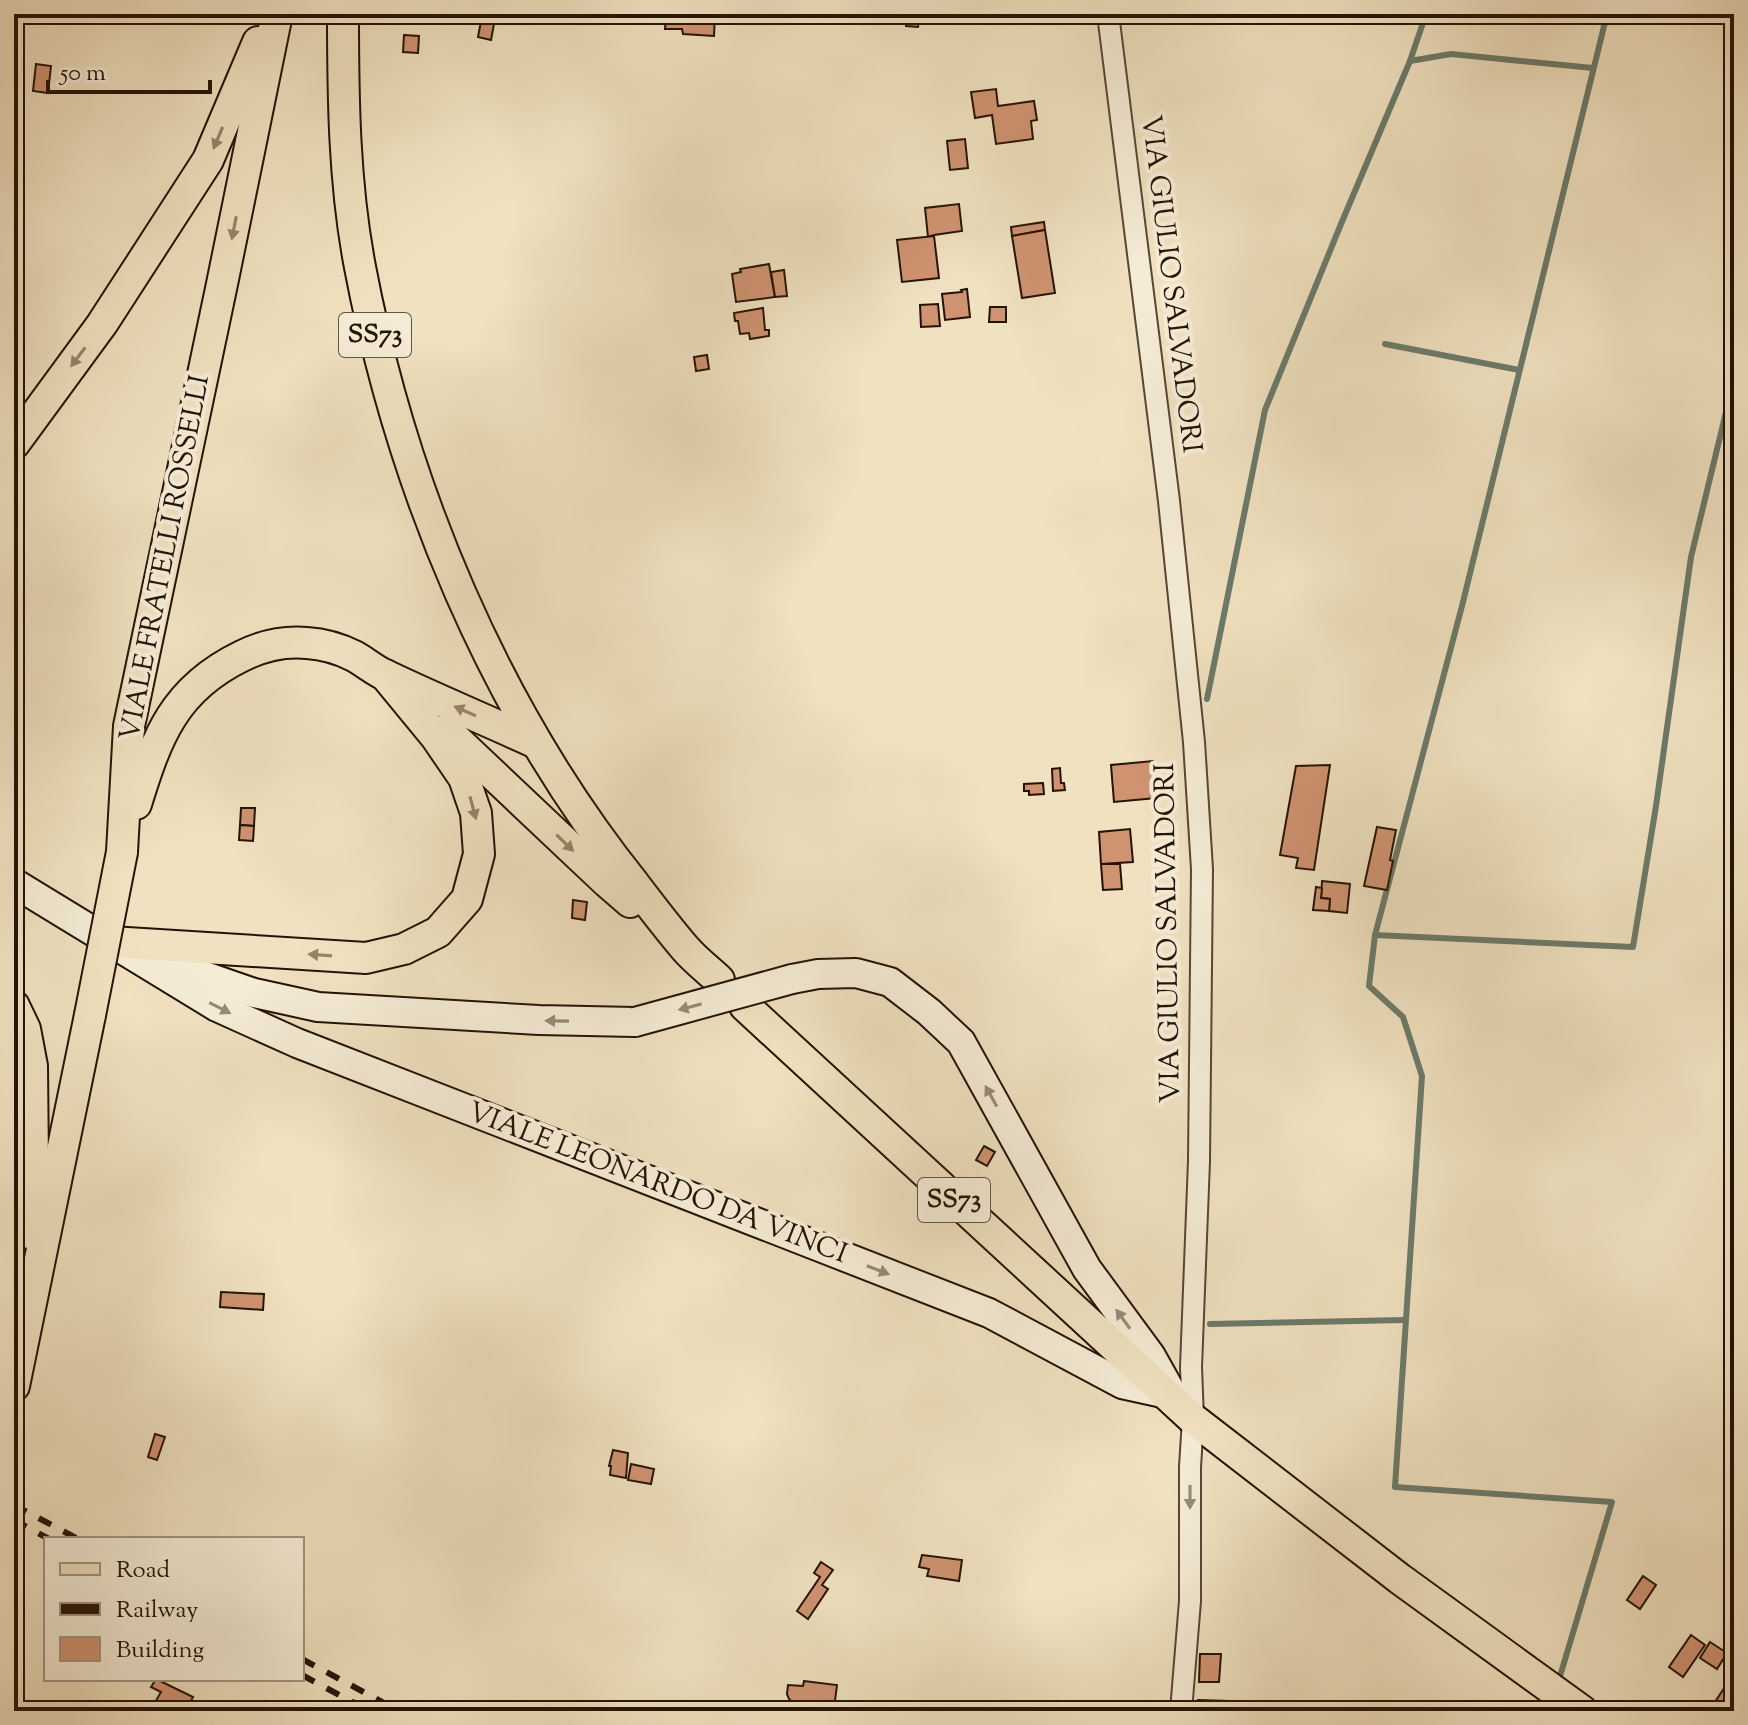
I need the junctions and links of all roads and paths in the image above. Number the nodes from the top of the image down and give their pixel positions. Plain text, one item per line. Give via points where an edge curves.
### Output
1 (269, 14) edge
2 (277, 14) edge
3 (343, 14) edge
4 (1108, 14) edge
5 (14, 444) edge
6 (385, 675) junction
7 (536, 743) junction
8 (489, 769) junction
9 (122, 852) junction
10 (14, 883) edge
11 (111, 942) junction
12 (686, 949) junction
13 (153, 969) junction
14 (719, 980) dead end
15 (14, 1006) edge
16 (745, 1006) dead end
17 (25, 1332) junction
18 (14, 1386) edge
19 (1179, 1407) junction
20 (1181, 1711) edge
21 (1582, 1711) edge

1 -> 5 main road via 208,160 102,324
2 -> 9 main road, VIALE FRATELLI ROSSELLI via 129,726
3 - 7 main road, SS73 via 348,179 360,266 384,371 447,562
4 - 19 street, VIA GIULIO SALVADORI via 1169,501 1202,869 1191,1367
7 -> 6 main road
6 - 8 main road
6 - 9 main road via 354,656 306,643 265,646 211,674 177,706 165,727 150,758
6 -> 11 main road via 464,778 476,813 479,854 467,899 438,932 404,949 366,958
7 - 8 main road via 518,762
7 - 12 main road, SS73 via 590,826
8 -> 12 main road
9 - 17 main road, VIALE FRATELLI ROSSELLI, bridge
10 - 11 main road, VIALE LEONARDO DA VINCI
11 - 13 main road, VIALE LEONARDO DA VINCI
12 - 14 main road, SS73
13 -> 19 main road, VIALE LEONARDO DA VINCI via 217,1007 297,1043 989,1313 1122,1384
19 -> 13 main road, VIALE LEONARDO DA VINCI, bridge via 1151,1356 1087,1269 961,1042 890,982 856,973 818,974 635,1022 318,1007 193,972
15 - 17 main road via 32,1066
16 - 19 main road, SS73
17 - 18 main road, VIALE FRATELLI ROSSELLI
19 -> 20 street, VIA GIULIO SALVADORI via 1190,1467 1190,1601
19 - 21 main road, SS73 via 1400,1579

